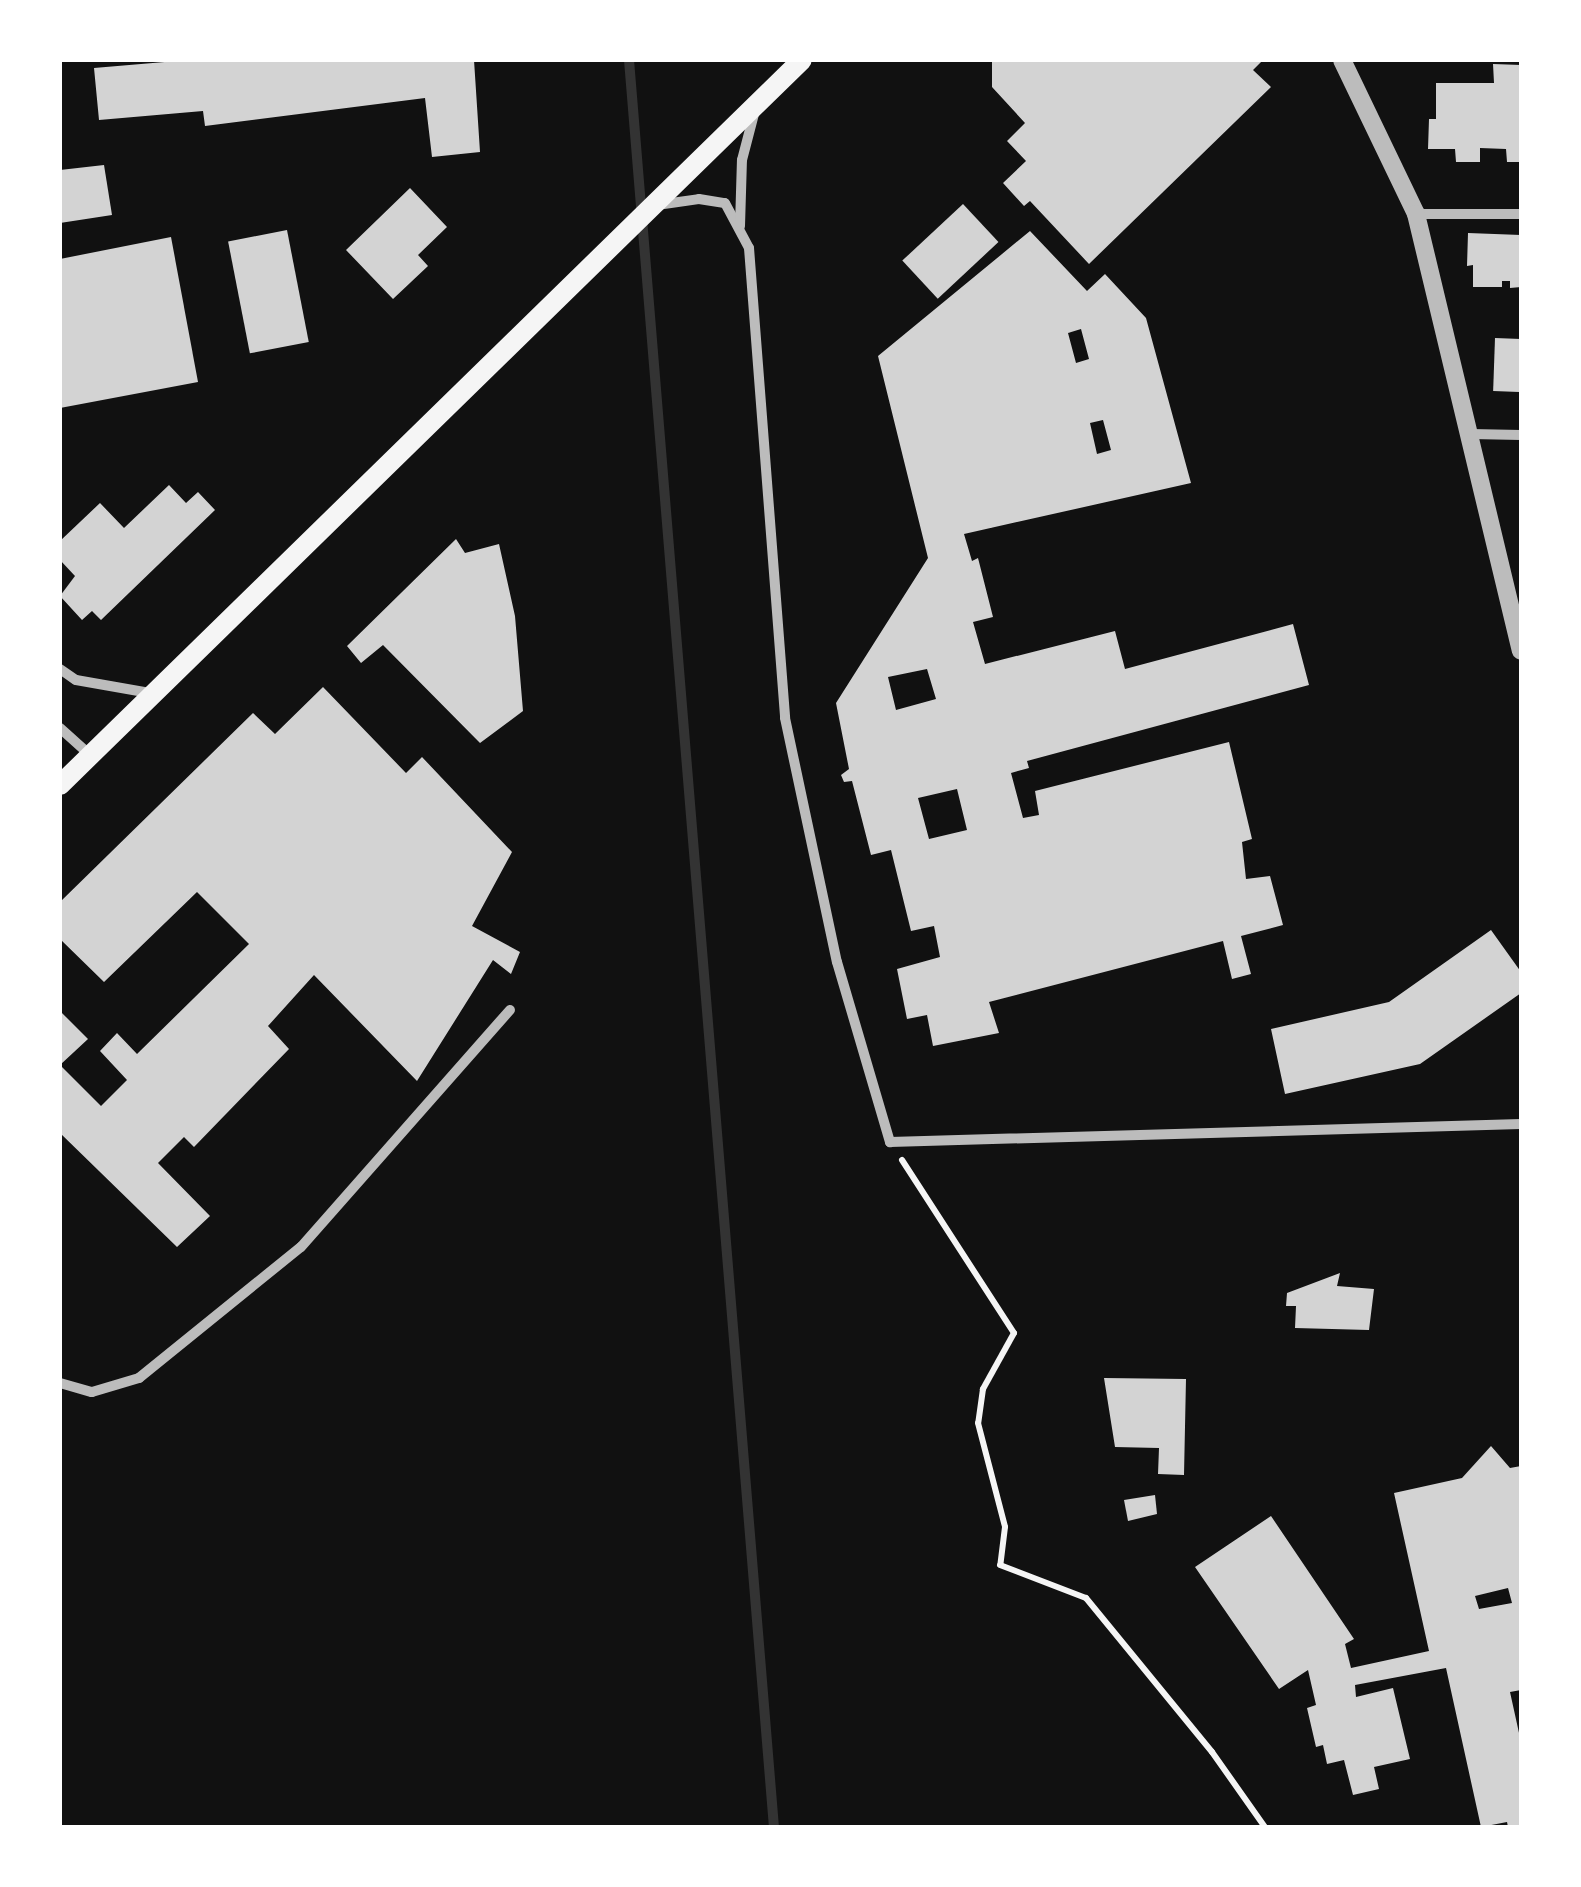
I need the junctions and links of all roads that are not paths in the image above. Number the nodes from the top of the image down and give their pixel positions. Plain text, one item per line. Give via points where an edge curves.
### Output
1 (802, 60) edge
2 (1342, 60) edge
3 (755, 108) junction
4 (657, 205) junction
5 (1416, 214) junction
6 (1521, 214) edge
7 (740, 228) junction
8 (1471, 434) junction
9 (1521, 435) edge
10 (1521, 650) edge
11 (60, 669) edge
12 (150, 694) junction
13 (60, 728) edge
14 (90, 756) junction
15 (60, 785) edge
16 (510, 1010) dead end
17 (1521, 1124) edge
18 (60, 1383) edge

1 - 3 main road
2 - 5 street
3 - 4 main road
3 - 7 street via 742,160
4 - 7 street via 725,203
4 - 12 main road
5 - 6 street
5 - 8 street
7 - 17 street via 749,248 785,718 836,962 890,1142
8 - 9 street
8 - 10 street
11 - 12 street via 76,680
12 - 14 main road
13 - 14 street
14 - 15 main road
16 - 18 street via 301,1247 139,1378 92,1392

